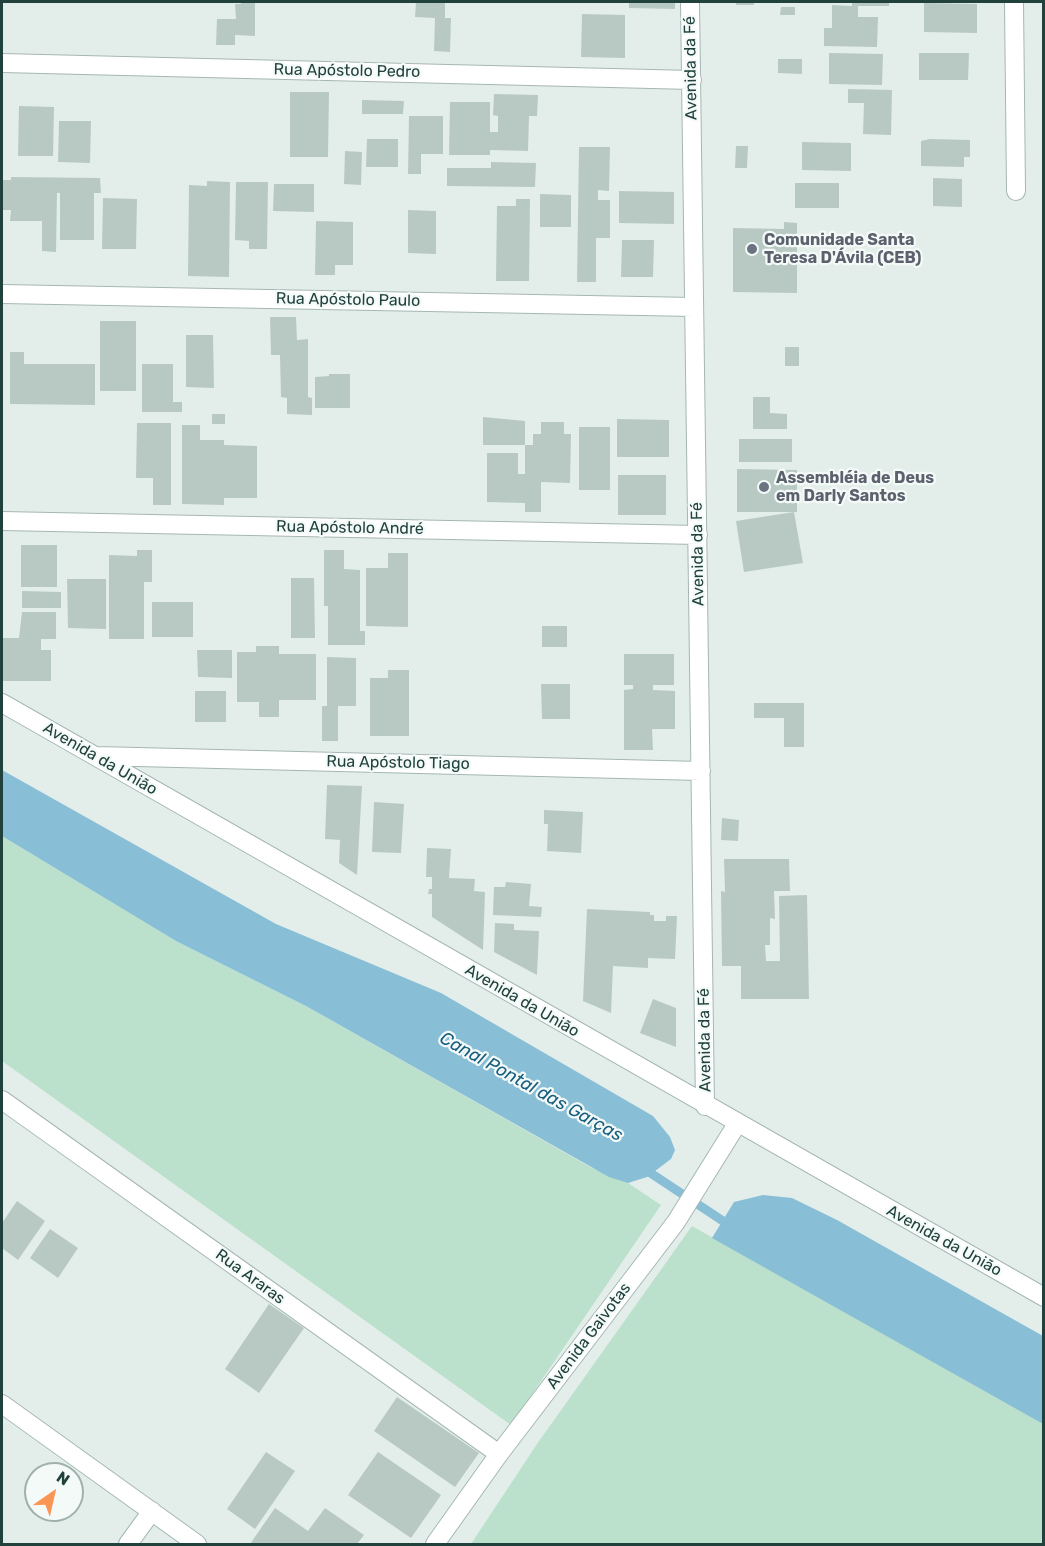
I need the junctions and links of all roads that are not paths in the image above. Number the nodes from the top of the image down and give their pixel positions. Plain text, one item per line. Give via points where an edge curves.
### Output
1 (690, 2) edge
2 (1014, 2) edge
3 (2, 63) edge
4 (692, 80) junction
5 (1016, 191) dead end
6 (2, 294) edge
7 (694, 307) junction
8 (2, 521) edge
9 (698, 535) junction
10 (2, 703) edge
11 (95, 756) junction
12 (701, 771) junction
13 (2, 1100) edge
14 (705, 1106) junction
15 (737, 1124) junction
16 (1044, 1297) edge
17 (2, 1404) edge
18 (499, 1455) junction
19 (152, 1511) junction
20 (128, 1545) edge
21 (197, 1545) edge
22 (435, 1545) edge

1 - 4 street, Avenida da Fé
2 - 5 street
3 - 4 street, Rua Apóstolo Pedro
4 - 7 street, Avenida da Fé
6 - 7 street, Rua Apóstolo Paulo
7 - 9 street, Avenida da Fé
8 - 9 street, Rua Apóstolo André
9 - 12 street, Avenida da Fé
10 - 11 street, Avenida da União
11 - 12 street, Rua Apóstolo Tiago
11 - 14 street, Avenida da União
12 - 14 street, Avenida da Fé
13 - 18 street, Rua Araras
14 - 15 street, Avenida da União
15 - 16 street, Avenida da União
15 - 18 street, Avenida Gaivotas via 676,1222
17 - 19 street
18 - 22 street, Avenida Gaivotas
19 - 20 street
19 - 21 street

